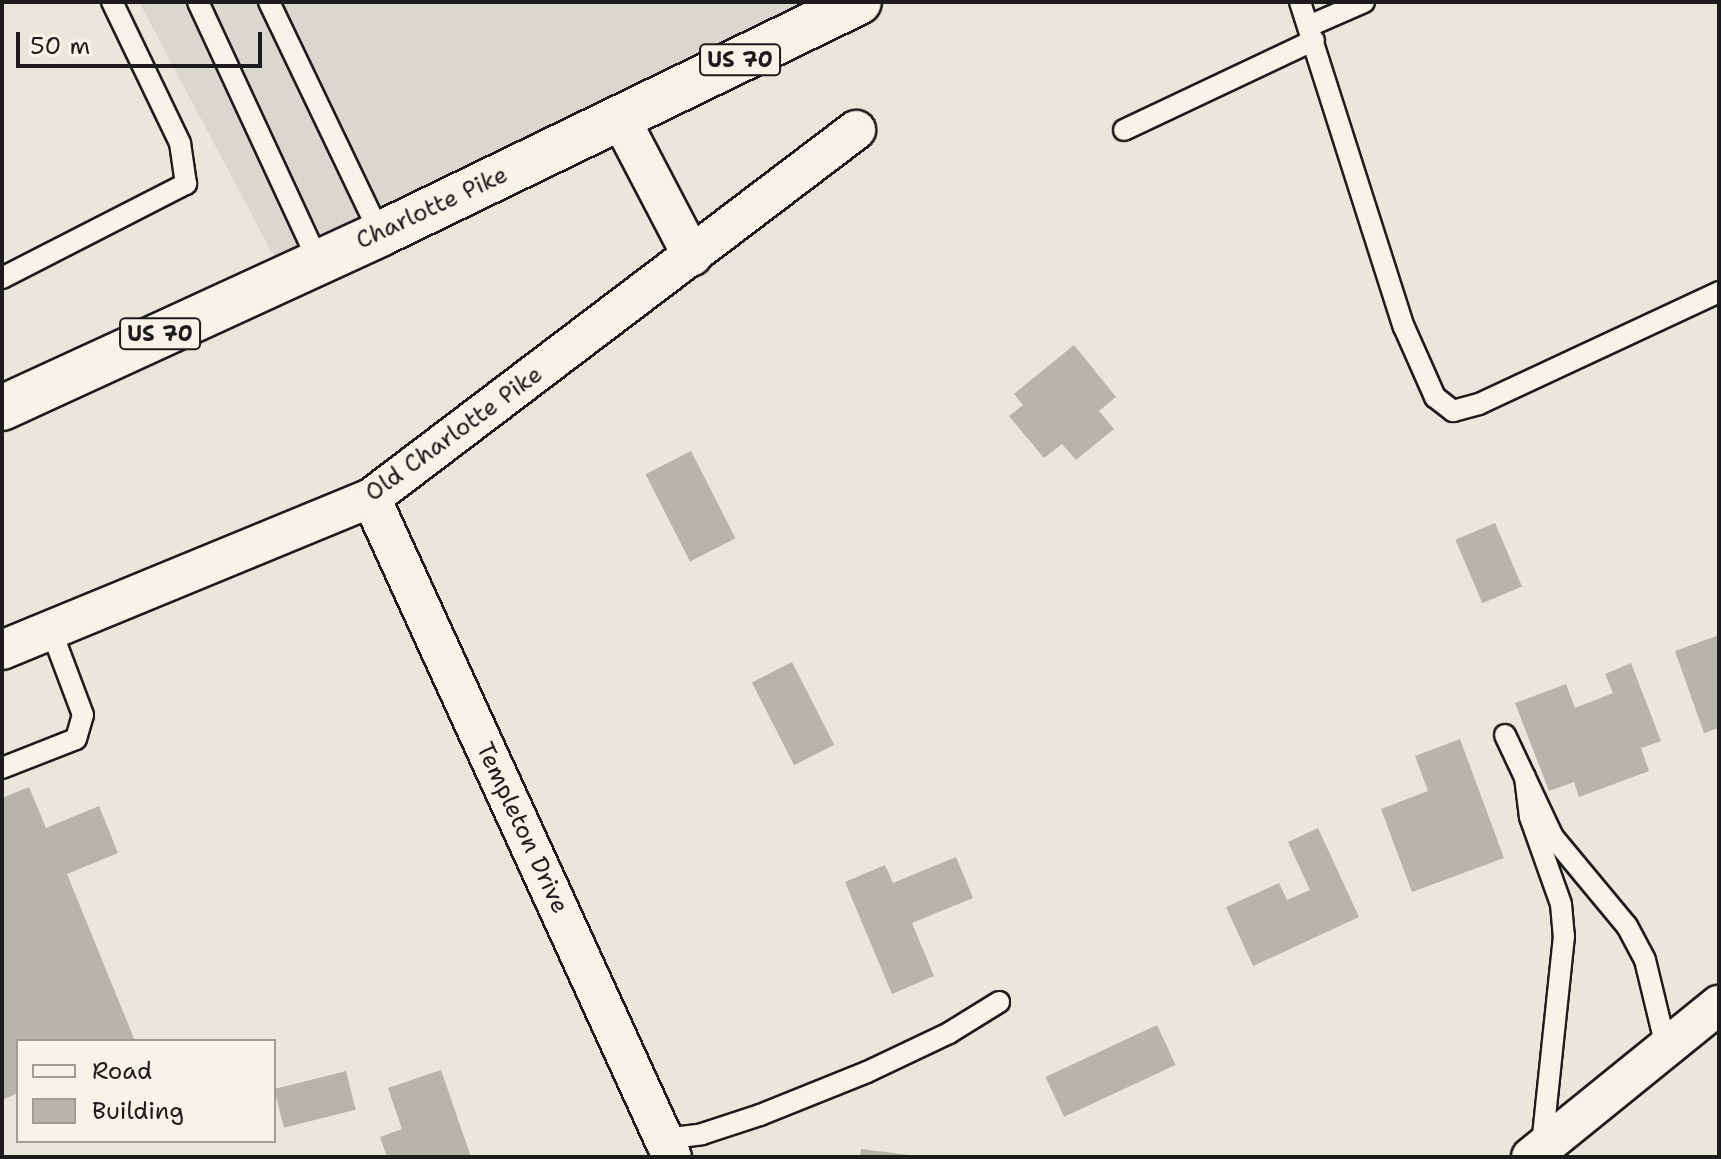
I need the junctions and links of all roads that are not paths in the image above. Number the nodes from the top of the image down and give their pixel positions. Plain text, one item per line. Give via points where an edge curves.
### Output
1 (112, 2) edge
2 (198, 2) edge
3 (269, 2) edge
4 (859, 2) edge
5 (1300, 2) edge
6 (1364, 2) edge
7 (1311, 33) junction
8 (620, 118) junction
9 (856, 130) dead end
10 (1124, 130) dead end
11 (380, 234) junction
12 (692, 256) junction
13 (318, 260) junction
14 (2, 278) edge
15 (1719, 292) edge
16 (2, 408) edge
17 (371, 498) junction
18 (51, 630) junction
19 (2, 650) edge
20 (1505, 735) dead end
21 (2, 768) edge
22 (1525, 777) junction
23 (999, 1002) dead end
24 (1719, 1005) edge
25 (1666, 1047) junction
26 (668, 1148) edge
27 (1537, 1154) edge

1 - 14 lane via 180,143 186,184
2 - 13 lane
3 - 11 lane
4 - 8 main road, Charlotte Pike / US 70
5 - 7 lane
6 - 7 lane
7 - 10 lane
7 - 15 lane via 1404,327 1435,397 1453,411 1479,404
8 - 11 main road, Charlotte Pike / US 70
8 - 12 street
9 - 12 street, Old Charlotte Pike
11 - 13 main road, Charlotte Pike / US 70
12 - 17 street, Old Charlotte Pike
13 - 16 main road, Charlotte Pike / US 70
17 - 18 street, Old Charlotte Pike
17 - 26 street, Templeton Drive
18 - 19 street, Old Charlotte Pike
18 - 21 lane via 83,715 76,739
20 - 22 lane
22 - 25 lane via 1553,837 1627,926 1645,960
22 - 27 lane via 1530,817 1561,904 1564,936
23 - 26 lane via 867,1072
24 - 25 street
25 - 27 street

